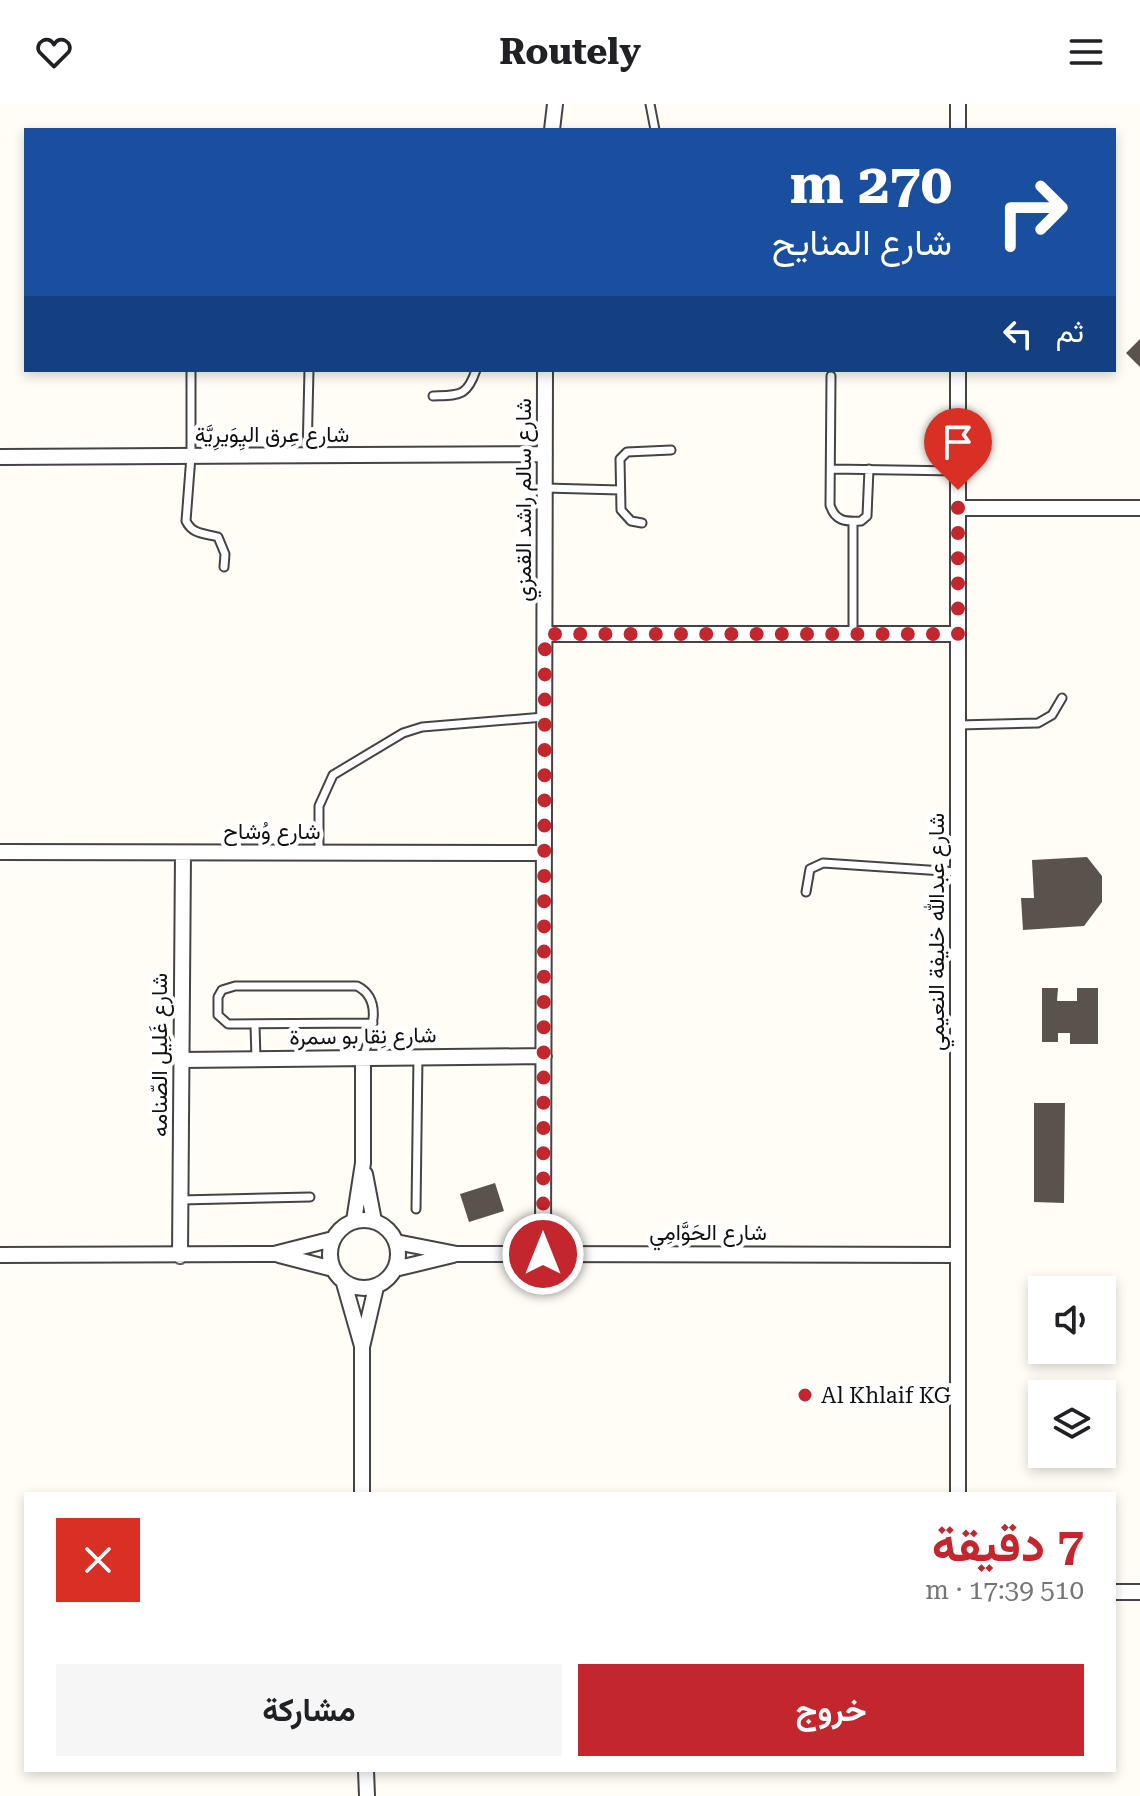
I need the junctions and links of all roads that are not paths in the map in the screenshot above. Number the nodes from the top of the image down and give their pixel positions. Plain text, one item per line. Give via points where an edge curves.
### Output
1 (555, 104) edge
2 (650, 104) edge
3 (958, 104) edge
4 (552, 128) edge
5 (655, 128) edge
6 (958, 128) edge
7 (191, 372) edge
8 (309, 372) edge
9 (475, 372) edge
10 (545, 372) edge
11 (958, 372) edge
12 (831, 376) dead end
13 (433, 396) dead end
14 (671, 450) dead end
15 (545, 454) junction
16 (191, 456) junction
17 (0, 457) edge
18 (307, 457) junction
19 (832, 469) junction
20 (869, 469) junction
21 (958, 471) junction
22 (545, 488) junction
23 (620, 490) junction
24 (958, 508) junction
25 (1140, 508) edge
26 (853, 522) junction
27 (642, 523) dead end
28 (224, 567) dead end
29 (545, 634) junction
30 (853, 634) junction
31 (958, 634) junction
32 (1062, 698) dead end
33 (544, 717) junction
34 (958, 725) junction
35 (0, 852) edge
36 (319, 853) junction
37 (544, 853) junction
38 (183, 854) junction
39 (958, 872) junction
40 (806, 892) dead end
41 (373, 1023) junction
42 (255, 1025) junction
43 (544, 1056) junction
44 (418, 1057) junction
45 (363, 1058) junction
46 (256, 1059) junction
47 (181, 1060) junction
48 (363, 1163) junction
49 (310, 1197) dead end
50 (180, 1200) junction
51 (416, 1209) dead end
52 (354, 1221) junction
53 (374, 1221) junction
54 (333, 1239) junction
55 (396, 1242) junction
56 (274, 1254) junction
57 (457, 1254) junction
58 (543, 1254) junction
59 (0, 1255) edge
60 (958, 1255) junction
61 (180, 1256) junction
62 (333, 1269) junction
63 (395, 1269) junction
64 (344, 1283) junction
65 (376, 1287) junction
66 (362, 1347) junction
67 (362, 1492) edge
68 (958, 1492) edge
69 (1116, 1592) edge
70 (1140, 1592) edge
71 (366, 1772) edge
72 (367, 1796) edge

1 - 4 street
2 - 5 lane
3 - 6 street
7 - 16 lane
8 - 18 lane
9 - 13 lane via 460,395
10 - 15 street, شارع سالم راشد القمزي
11 - 21 street, شارع عبدالله خليفة النعيمي
12 - 19 lane
14 - 23 lane via 622,455
15 - 18 street, شارع عِرق اليِوَيرِيَّة
15 - 22 street, شارع سالم راشد القمزي
16 - 17 street, شارع عِرق اليِوَيرِيَّة
16 - 18 street, شارع عِرق اليِوَيرِيَّة
16 - 28 lane via 186,521 197,533 218,537
19 - 20 lane
19 - 26 lane via 833,515
20 - 21 lane
20 - 26 lane via 867,516
21 - 24 street, شارع عبدالله خليفة النعيمي
22 - 23 lane
22 - 29 street, شارع سالم راشد القمزي
23 - 27 lane via 625,518
24 - 25 street
24 - 31 street, شارع عبدالله خليفة النعيمي
26 - 30 lane
29 - 30 street
29 - 33 street, شارع سالم راشد القمزي
30 - 31 street
31 - 34 street, شارع عبدالله خليفة النعيمي
32 - 34 lane via 1052,715 1038,723
33 - 36 lane via 422,727 333,775 319,806
33 - 37 street, شارع سالم راشد القمزي
34 - 39 street, شارع عبدالله خليفة النعيمي
35 - 38 street, شارع وُشاح
36 - 37 street, شارع وُشاح
36 - 38 street, شارع وُشاح
37 - 43 street, شارع سالم راشد القمزي
38 - 47 street, شارع غَلِيل الصّنامه
39 - 40 lane via 823,863 810,869
39 - 60 street, شارع عبدالله خليفة النعيمي
41 - 42 lane
41 - 42 lane via 371,998 357,986 222,990 222,1021
41 - 45 lane
42 - 46 lane
43 - 44 street, شارع نِقا بو سمرة
43 - 58 street, شارع سالم راشد القمزي
44 - 45 street, شارع نِقا بو سمرة
44 - 51 lane
45 - 46 street, شارع نِقا بو سمرة
45 - 48 street
46 - 47 street, شارع نِقا بو سمرة
47 - 50 street, شارع غَلِيل الصّنامه
48 - 52 street
48 - 53 street
49 - 50 lane
50 - 61 street, شارع غَلِيل الصّنامه
52 - 53 street
52 - 54 street
53 - 55 street
54 - 56 street
54 - 62 street
55 - 57 street, شارع الحَوَّامِي
55 - 63 street
56 - 61 street
56 - 62 street
57 - 58 street, شارع الحَوَّامِي
57 - 63 street, شارع الحَوَّامِي
58 - 60 street, شارع الحَوَّامِي
59 - 61 street
60 - 68 street, شارع عبدالله خليفة النعيمي
62 - 64 street
63 - 65 street
64 - 65 street
64 - 66 street
65 - 66 street
66 - 67 street
69 - 70 street
71 - 72 street

